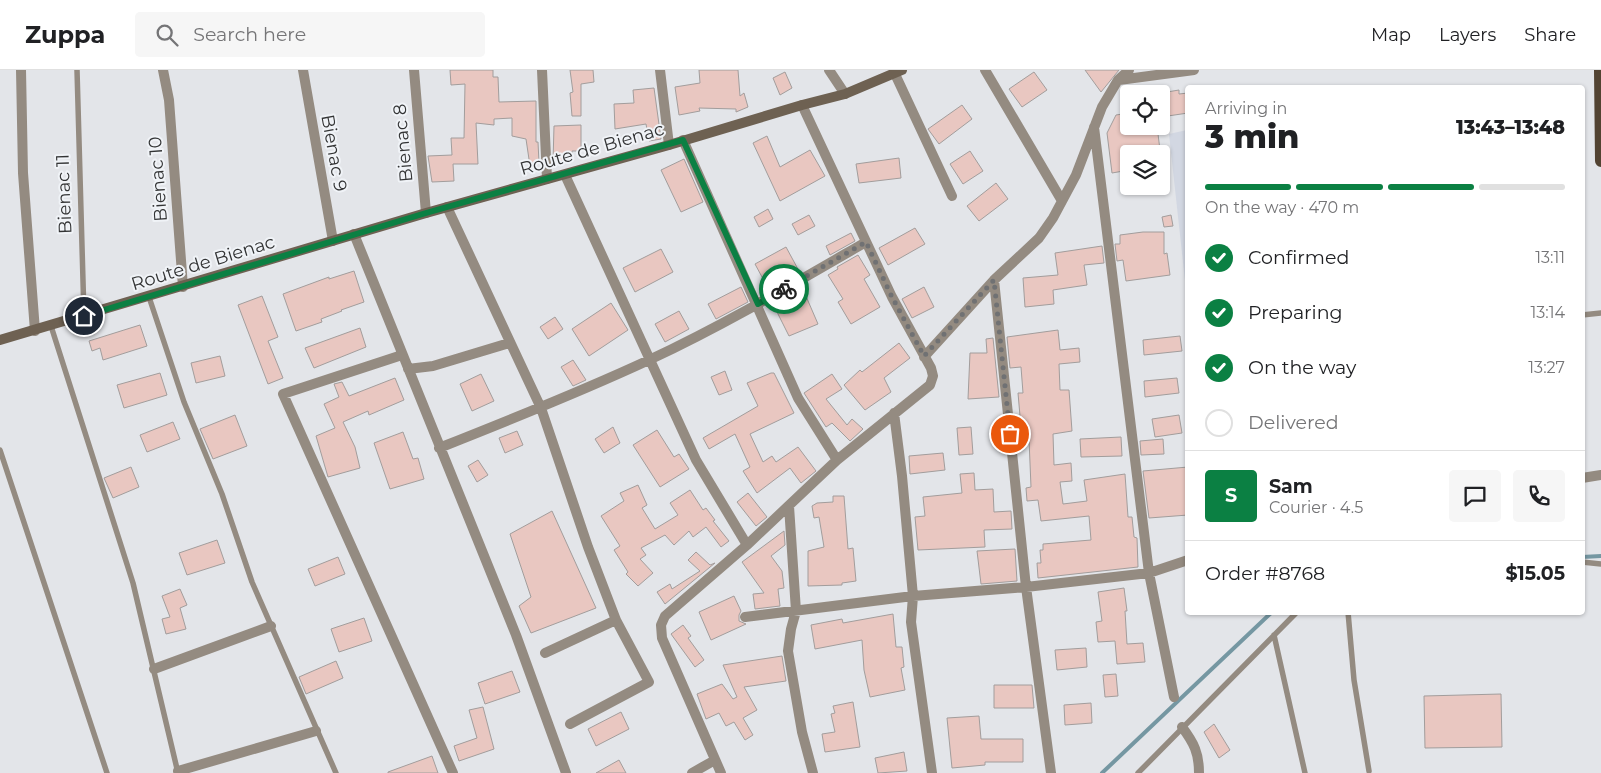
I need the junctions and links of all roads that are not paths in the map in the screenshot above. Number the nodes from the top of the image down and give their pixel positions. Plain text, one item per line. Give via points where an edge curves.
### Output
1 (21, 70) edge
2 (77, 70) edge
3 (163, 70) edge
4 (303, 70) edge
5 (414, 70) edge
6 (542, 70) edge
7 (660, 70) edge
8 (829, 70) edge
9 (985, 70) edge
10 (1130, 70) edge
11 (1194, 70) edge
12 (1600, 70) edge
13 (899, 72) edge
14 (1118, 80) junction
15 (845, 94) junction
16 (802, 105) junction
17 (1094, 127) junction
18 (683, 140) junction
19 (669, 145) junction
20 (1601, 161) edge
21 (564, 175) junction
22 (547, 179) junction
23 (952, 196) dead end
24 (1062, 200) junction
25 (447, 207) junction
26 (426, 213) junction
27 (354, 234) junction
28 (333, 241) junction
29 (866, 242) junction
30 (994, 280) junction
31 (183, 287) junction
32 (149, 297) junction
33 (758, 304) junction
34 (1601, 313) edge
35 (1585, 314) edge
36 (84, 316) junction
37 (51, 326) junction
38 (34, 331) junction
39 (0, 340) edge
40 (509, 343) junction
41 (402, 354) junction
42 (924, 356) junction
43 (650, 360) junction
44 (408, 369) junction
45 (541, 408) junction
46 (894, 413) junction
47 (439, 448) junction
48 (0, 450) edge
49 (836, 460) junction
50 (1601, 475) edge
51 (1585, 478) edge
52 (789, 506) junction
53 (747, 545) junction
54 (1185, 561) edge
55 (1585, 562) edge
56 (1601, 564) edge
57 (1149, 573) junction
58 (1026, 587) junction
59 (913, 596) junction
60 (796, 611) junction
61 (1293, 615) edge
62 (1348, 615) edge
63 (745, 617) dead end
64 (616, 620) junction
65 (271, 626) junction
66 (1274, 635) junction
67 (545, 653) dead end
68 (154, 670) junction
69 (1174, 697) dead end
70 (570, 724) dead end
71 (1182, 727) junction
72 (316, 732) junction
73 (715, 760) junction
74 (1369, 771) dead end
75 (178, 772) edge
76 (107, 773) edge
77 (336, 773) edge
78 (453, 773) edge
79 (566, 773) edge
80 (692, 773) edge
81 (721, 773) edge
82 (813, 773) edge
83 (932, 773) edge
84 (1051, 773) edge
85 (1138, 773) edge
86 (1199, 773) edge
87 (1305, 773) edge

1 - 38 street via 23,172
2 - 36 lane, Bienac 11
3 - 31 street, Bienac 10 via 169,100
4 - 28 street, Bienac 9
5 - 26 street, Bienac 8
6 - 22 street
7 - 19 street
8 - 15 street
9 - 24 street
10 - 14 street
11 - 14 street
12 - 20 main road
13 - 15 main road, Route de Bienac
13 - 23 street
14 - 17 street
15 - 16 main road, Route de Bienac
16 - 18 main road, Route de Bienac
16 - 29 street
17 - 24 street
17 - 57 street
18 - 19 main road, Route de Bienac
18 - 33 street
19 - 21 main road, Route de Bienac
21 - 22 main road, Route de Bienac
21 - 43 street
22 - 25 main road, Route de Bienac
24 - 30 street via 1039,238
25 - 26 main road, Route de Bienac
25 - 40 street
26 - 27 main road, Route de Bienac
27 - 28 main road, Route de Bienac
27 - 41 street
28 - 31 main road, Route de Bienac
29 - 33 street
29 - 42 street
30 - 42 street
30 - 58 street
31 - 32 main road, Route de Bienac
32 - 36 main road, Route de Bienac
32 - 65 lane via 184,402
33 - 43 street
33 - 49 street via 798,398
34 - 35 lane
36 - 37 main road, Route de Bienac
37 - 38 main road, Route de Bienac
37 - 68 lane via 133,583
38 - 39 main road, Route de Bienac
40 - 44 street via 433,366
40 - 45 street
41 - 44 street
41 - 78 street via 283,394
42 - 46 street via 933,376 930,384
43 - 45 street
43 - 53 street via 696,460
44 - 47 street
45 - 47 street
45 - 64 street
46 - 49 street
46 - 59 street
47 - 79 street via 516,635
48 - 76 lane
49 - 52 street
50 - 51 street
52 - 53 street
52 - 60 street
53 - 73 street via 665,616 661,625 662,638
54 - 57 street
55 - 56 lane
57 - 58 street
57 - 69 street
58 - 59 street
58 - 84 street
59 - 60 street
59 - 83 street via 911,622
60 - 63 street
60 - 82 street via 788,651 802,732
61 - 66 lane
62 - 74 lane via 1354,680
64 - 67 street
64 - 70 street via 649,682
65 - 68 street
65 - 72 lane
66 - 71 lane
66 - 87 lane
68 - 75 lane
71 - 85 lane
71 - 86 street via 1194,743 1199,757
72 - 75 street
72 - 77 lane
73 - 80 street
73 - 81 street

